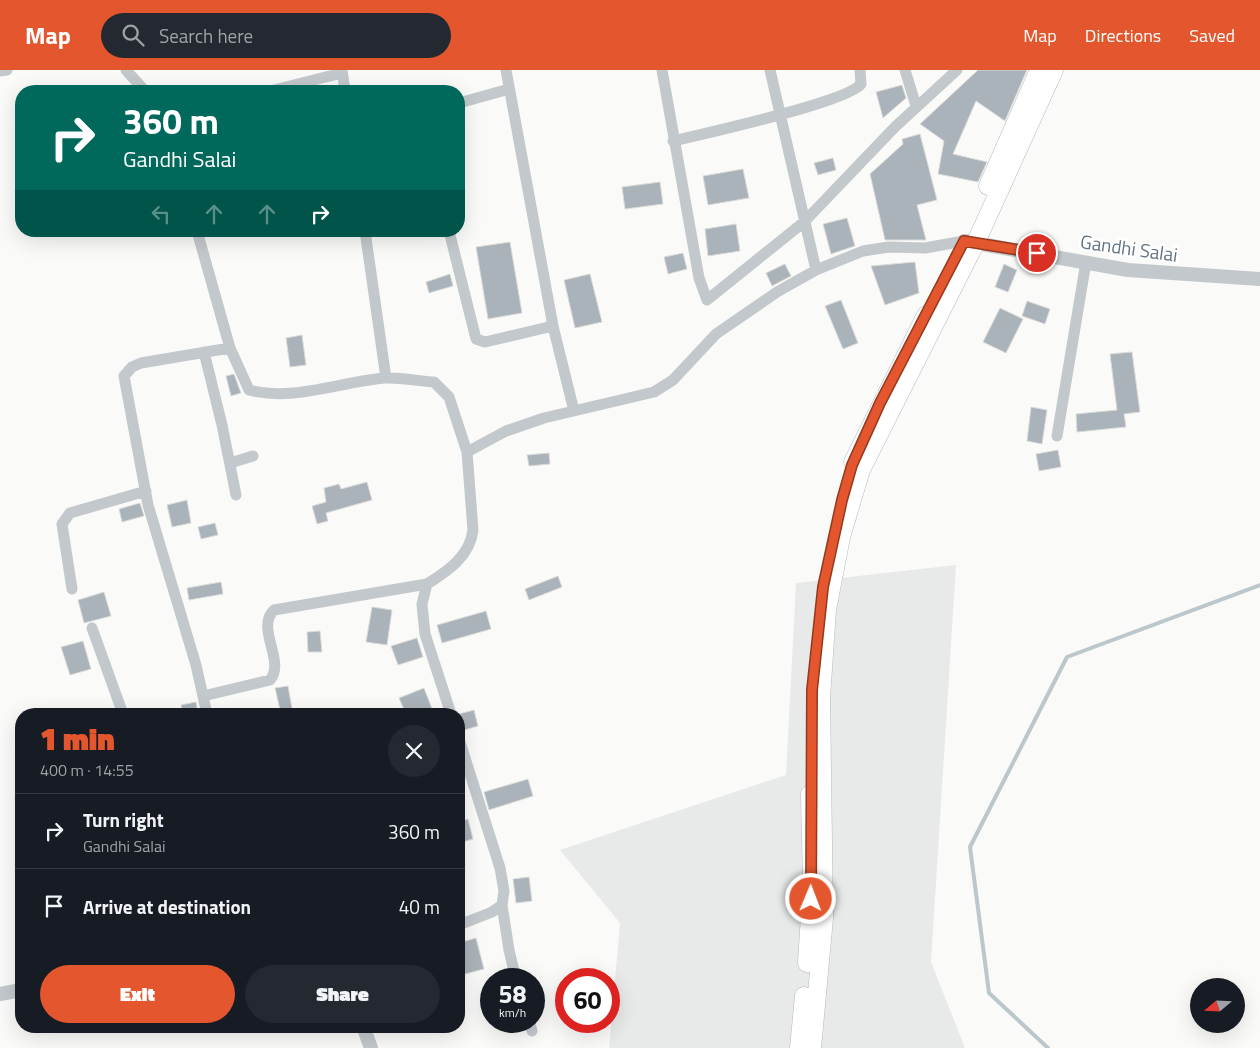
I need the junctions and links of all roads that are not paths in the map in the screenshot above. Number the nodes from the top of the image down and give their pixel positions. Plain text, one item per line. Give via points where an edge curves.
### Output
1 (7, 70) edge
2 (126, 70) edge
3 (506, 70) edge
4 (662, 70) edge
5 (770, 70) edge
6 (860, 70) edge
7 (905, 70) edge
8 (957, 70) edge
9 (1039, 70) edge
10 (1054, 70) edge
11 (0, 71) edge
12 (342, 71) edge
13 (140, 85) edge
14 (292, 85) edge
15 (344, 85) edge
16 (509, 89) junction
17 (465, 101) edge
18 (916, 106) junction
19 (780, 115) junction
20 (673, 141) junction
21 (804, 222) junction
22 (199, 237) edge
23 (366, 237) edge
24 (450, 237) edge
25 (970, 241) junction
26 (1086, 262) junction
27 (816, 270) junction
28 (1260, 279) edge
29 (553, 326) junction
30 (230, 348) junction
31 (204, 352) junction
32 (386, 378) junction
33 (574, 410) junction
34 (1057, 436) dead end
35 (467, 452) junction
36 (253, 456) dead end
37 (230, 463) junction
38 (146, 491) junction
39 (236, 495) dead end
40 (427, 584) junction
41 (72, 589) dead end
42 (92, 628) dead end
43 (203, 696) junction
44 (121, 708) edge
45 (206, 708) edge
46 (448, 708) edge
47 (465, 758) edge
48 (502, 905) junction
49 (465, 923) edge
50 (513, 968) edge
51 (15, 991) edge
52 (0, 994) edge
53 (366, 1033) edge
54 (371, 1048) edge
55 (799, 1048) edge
56 (812, 1048) edge

1 - 11 street
2 - 13 street
3 - 16 street
4 - 20 street
5 - 19 street
6 - 19 street via 858,89
7 - 18 street
8 - 18 street
9 - 25 main road
10 - 25 main road
12 - 14 street
12 - 15 street
16 - 17 street
16 - 29 street
18 - 21 street
19 - 20 street
19 - 21 street
20 - 21 street via 706,300
21 - 27 street
22 - 30 street
23 - 32 street
24 - 29 street via 476,339 485,342
25 - 26 street, Gandhi Salai
25 - 27 street via 924,248 889,247 863,251
25 - 55 main road via 880,403 852,465 830,550 812,690 812,883
25 - 56 main road via 861,470 835,566 827,610 821,698 824,918
26 - 28 street, Gandhi Salai via 1128,270
26 - 34 street
27 - 33 street via 716,334 673,380 654,392
29 - 33 street
30 - 31 street
30 - 32 street via 249,390 263,394 284,394
31 - 37 street
31 - 38 street via 142,363 132,367 124,376
32 - 35 street via 434,382 449,398
33 - 35 street via 506,431
35 - 40 street via 472,543 451,569
36 - 37 street
37 - 39 street
38 - 41 street via 66,516 62,531
38 - 43 street
40 - 43 street via 274,610 268,622 275,670 270,680
40 - 46 street via 422,604 425,634
42 - 44 street
43 - 45 street
47 - 48 street via 500,868 504,891
48 - 49 street
48 - 50 street
51 - 52 street
53 - 54 street

